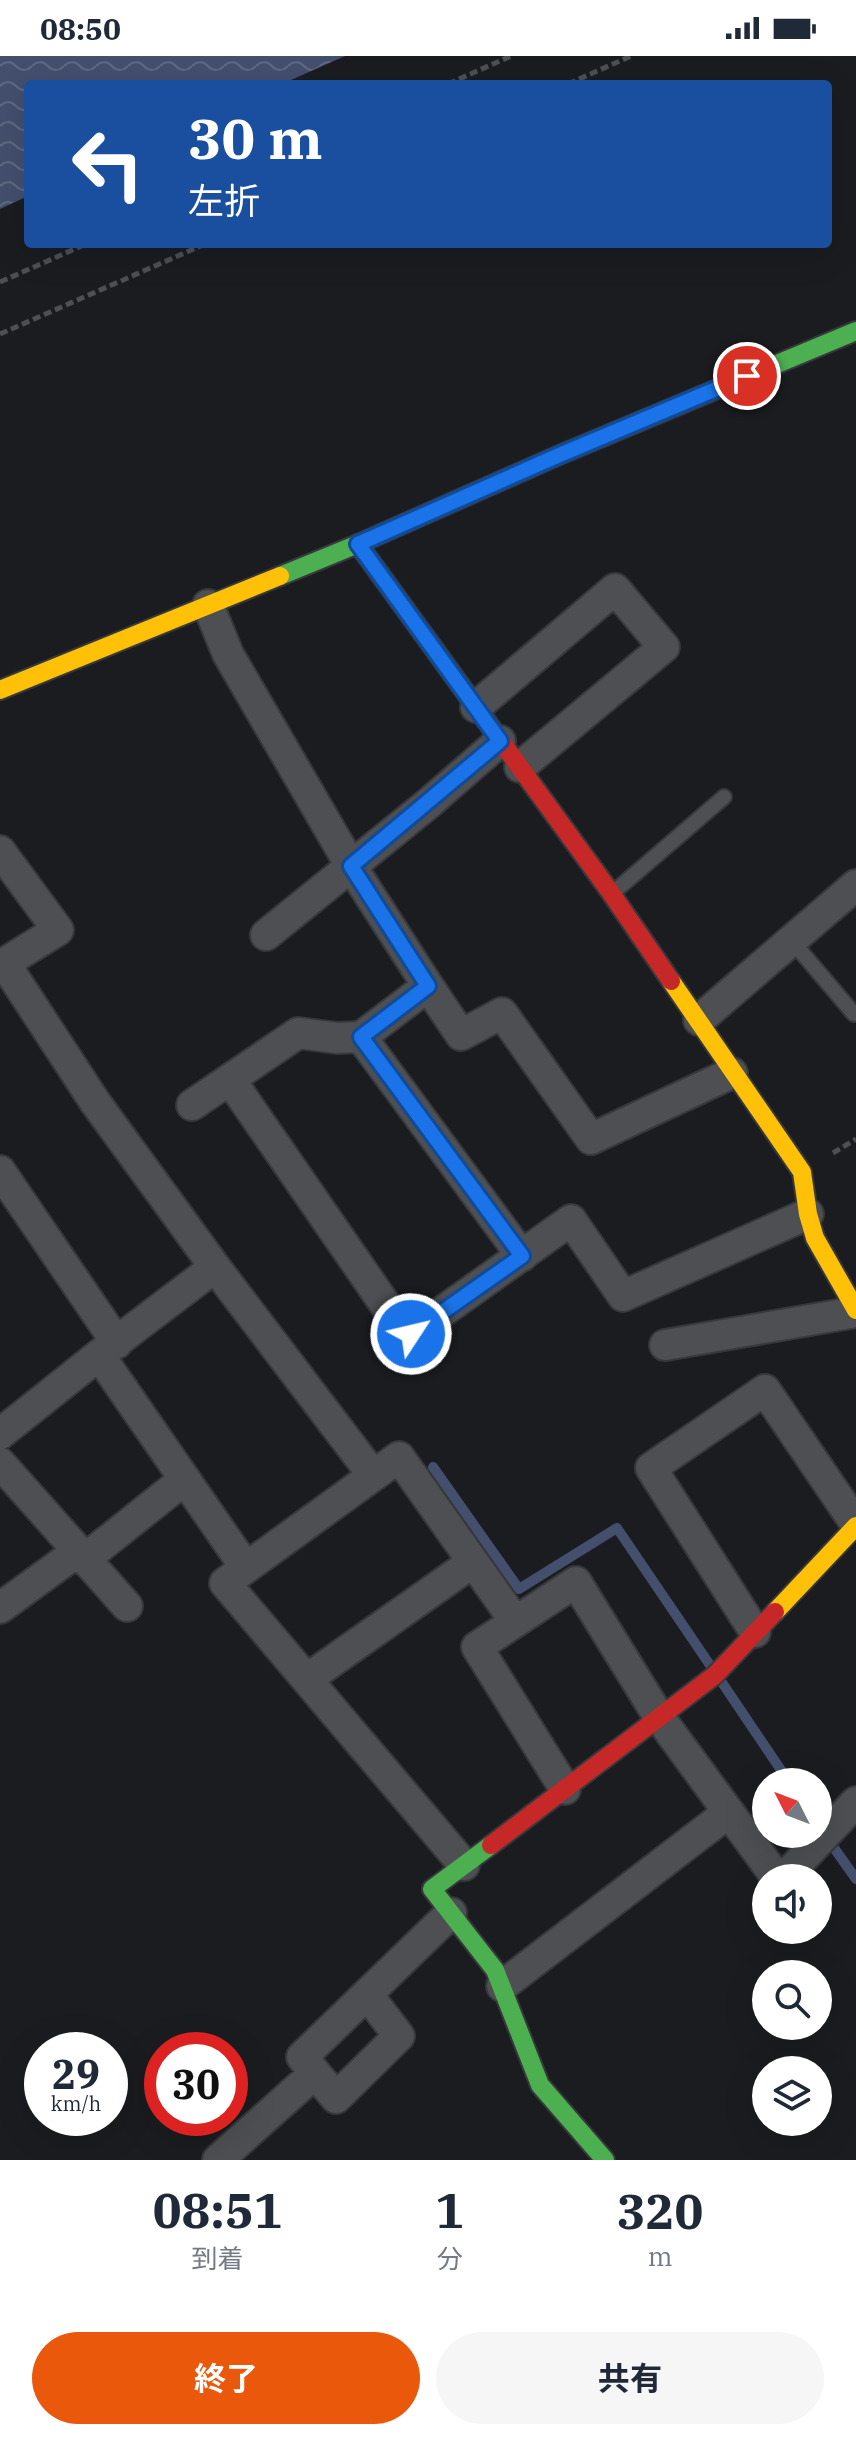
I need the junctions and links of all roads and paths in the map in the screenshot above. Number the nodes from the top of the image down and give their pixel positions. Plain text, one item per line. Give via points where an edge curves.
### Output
1 (511, 56) edge
2 (631, 56) edge
3 (457, 80) edge
4 (577, 80) edge
5 (77, 248) edge
6 (196, 248) edge
7 (0, 282) edge
8 (856, 331) edge
9 (0, 334) edge
10 (358, 544) junction
11 (208, 605) junction
12 (0, 690) edge
13 (476, 707) junction
14 (500, 741) junction
15 (520, 767) junction
16 (724, 797) dead end
17 (0, 851) edge
18 (351, 866) junction
19 (856, 885) edge
20 (611, 893) junction
21 (266, 935) dead end
22 (792, 941) junction
23 (3, 965) edge
24 (428, 986) junction
25 (854, 1014) dead end
26 (699, 1020) junction
27 (361, 1037) junction
28 (732, 1073) junction
29 (231, 1081) junction
30 (192, 1105) dead end
31 (0, 1171) edge
32 (808, 1214) junction
33 (522, 1256) junction
34 (215, 1267) junction
35 (856, 1311) edge
36 (665, 1345) dead end
37 (108, 1349) junction
38 (0, 1434) edge
39 (0, 1463) edge
40 (373, 1475) junction
41 (185, 1479) junction
42 (856, 1525) edge
43 (86, 1558) junction
44 (473, 1562) junction
45 (246, 1568) junction
46 (127, 1606) dead end
47 (0, 1608) edge
48 (515, 1621) junction
49 (755, 1632) junction
50 (307, 1679) junction
51 (659, 1717) junction
52 (565, 1789) junction
53 (856, 1802) edge
54 (729, 1812) junction
55 (767, 1864) edge
56 (797, 1864) edge
57 (464, 1865) junction
58 (451, 1913) junction
59 (502, 1986) junction
60 (367, 1994) junction
61 (315, 2073) junction
62 (218, 2160) edge
63 (605, 2160) edge

1 - 3 path
2 - 4 path
5 - 7 path
6 - 9 path
8 - 10 street
10 - 11 street
10 - 13 street
11 - 12 street
11 - 18 street via 228,654
13 - 14 street
13 - 15 street via 615,589 664,647
14 - 15 street
14 - 18 street
15 - 20 street
16 - 20 lane
17 - 23 street via 58,930
18 - 21 street
18 - 24 street
19 - 22 street
20 - 26 street
22 - 25 lane
22 - 26 street
23 - 34 street
24 - 27 street
24 - 28 street via 461,1035 502,1013 591,1139
26 - 28 street
27 - 29 street via 298,1033
27 - 33 street
28 - 32 street via 802,1172
29 - 30 street
29 - 33 street via 400,1326 411,1334
31 - 37 street
32 - 33 street via 623,1296 571,1220
32 - 35 street via 815,1238
34 - 37 street
34 - 40 street
35 - 36 street
37 - 38 street
37 - 41 street
39 - 43 street
40 - 44 street via 399,1457
40 - 45 street
41 - 43 street
41 - 45 street
42 - 49 street
42 - 49 street via 765,1390 651,1468
43 - 46 street
43 - 47 street via 70,1557
44 - 48 street
44 - 50 street
45 - 50 street via 225,1583
48 - 51 street via 576,1582
48 - 52 street via 477,1647
49 - 51 street via 715,1675
50 - 57 street
51 - 52 street
51 - 54 street
52 - 57 street
53 - 56 street
54 - 55 street
54 - 59 street
57 - 58 street via 432,1889
58 - 59 street
58 - 60 street
59 - 63 street via 540,2085
60 - 61 street via 302,2057
60 - 61 street via 399,2036 336,2098
61 - 62 street

